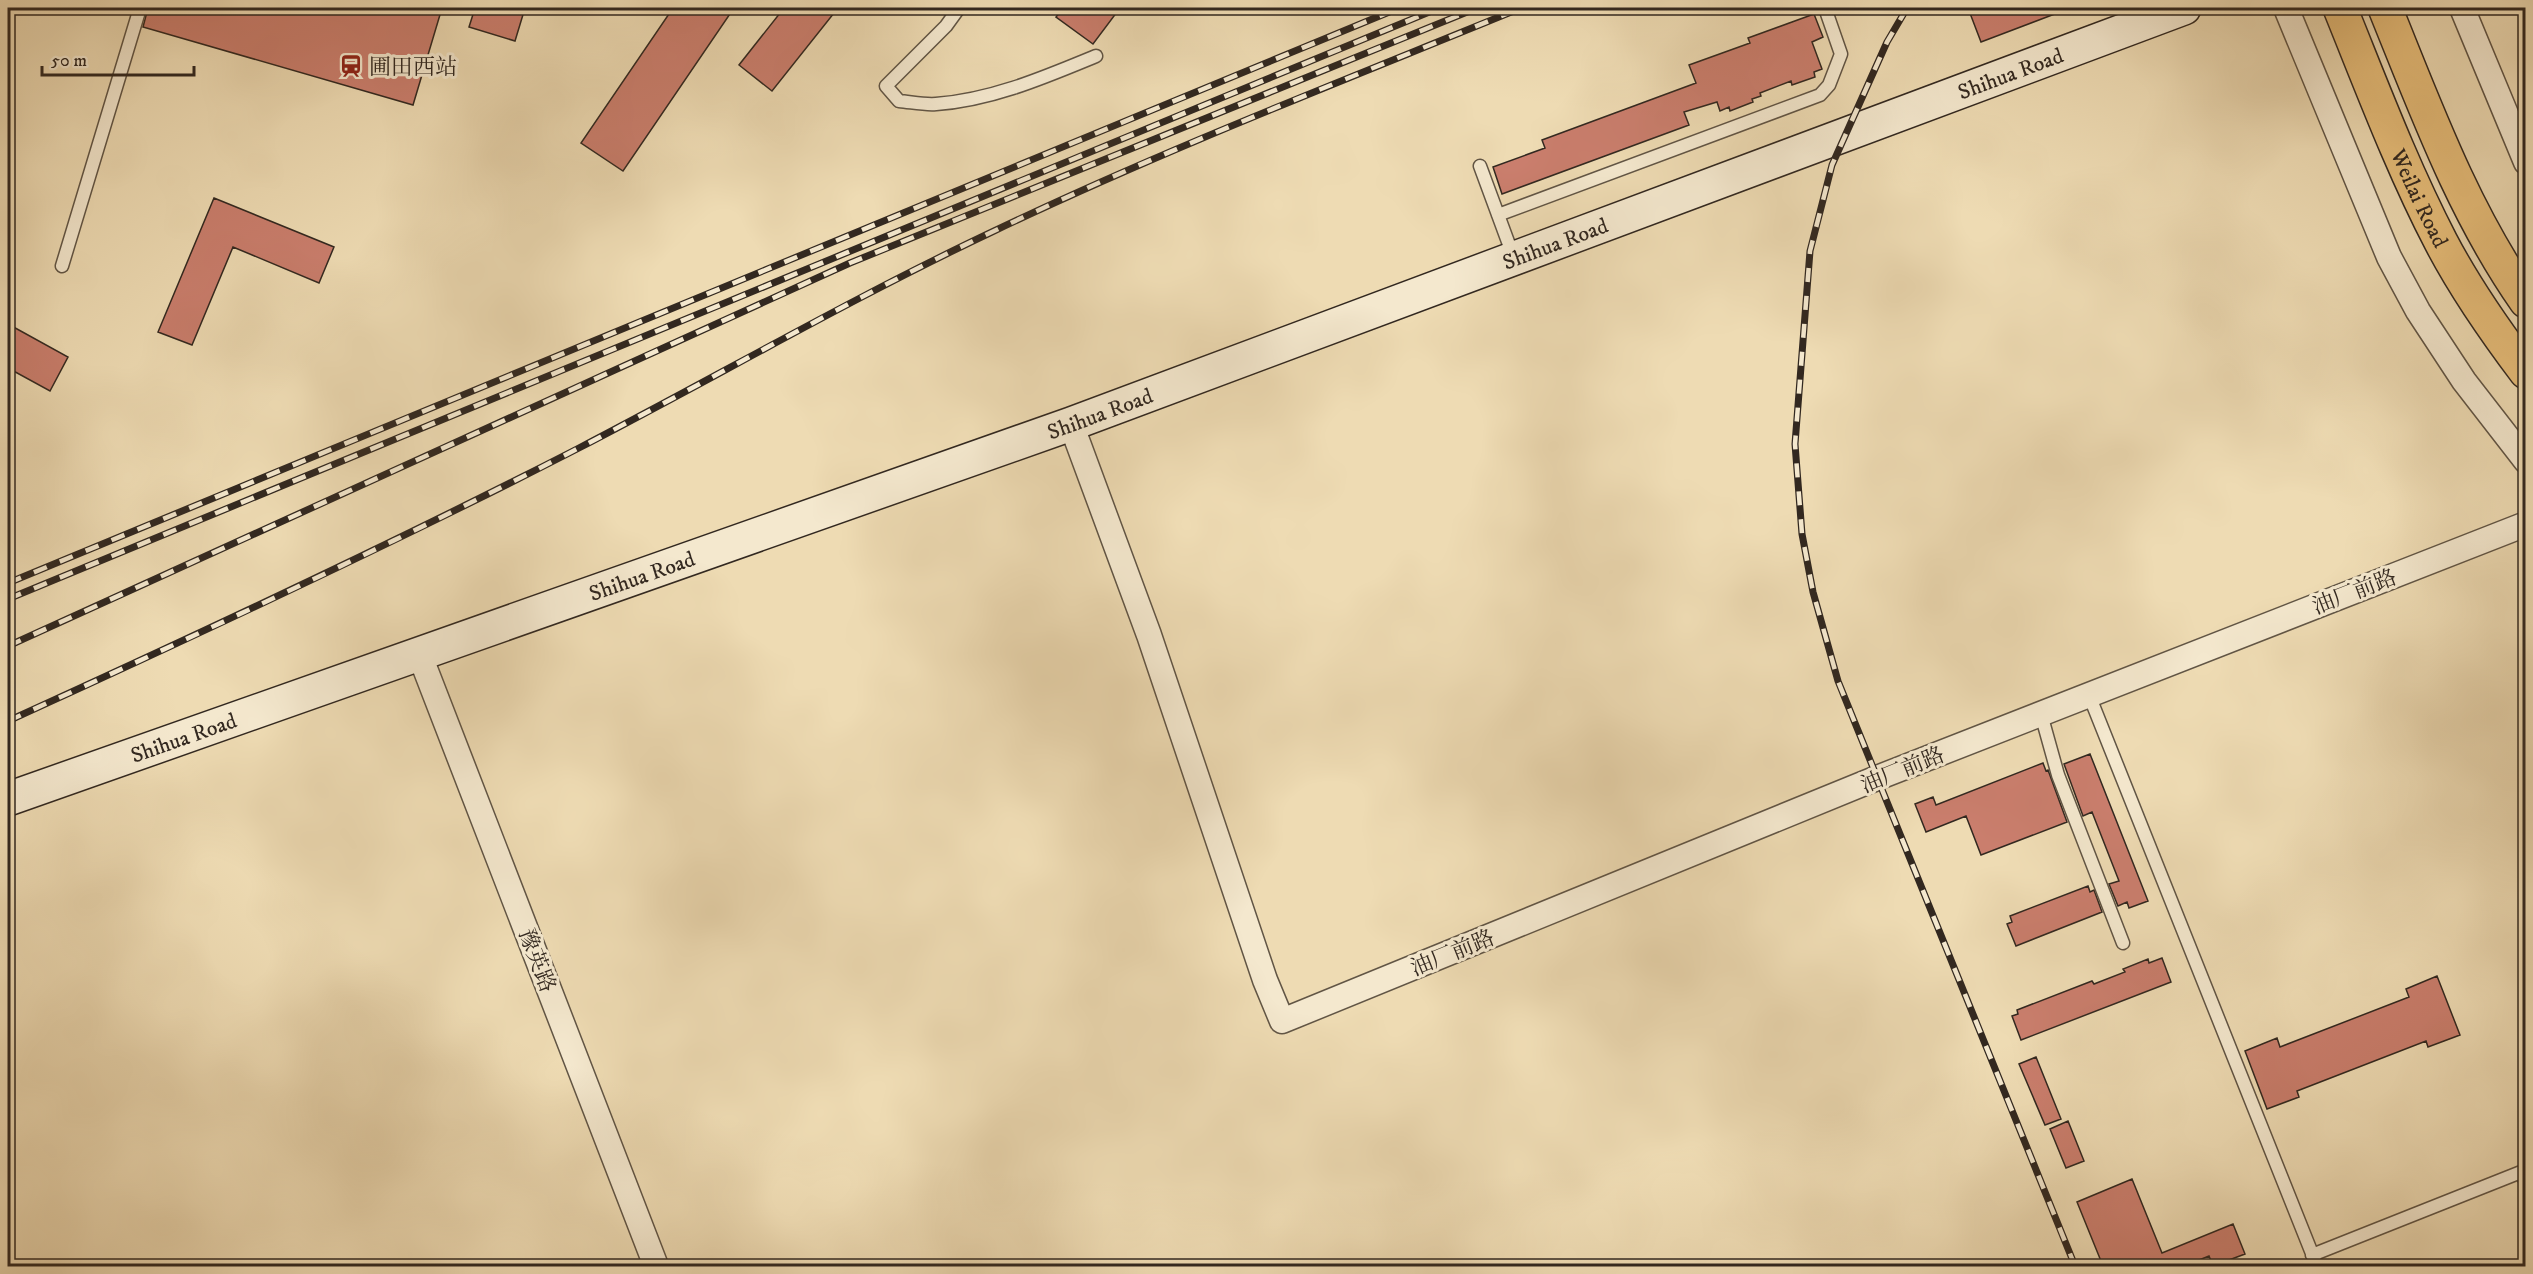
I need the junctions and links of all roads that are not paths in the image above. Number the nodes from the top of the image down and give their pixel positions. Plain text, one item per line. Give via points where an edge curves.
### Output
1 (140, 8) edge
2 (959, 8) edge
3 (1825, 8) edge
4 (2184, 8) edge
5 (2286, 8) edge
6 (2340, 8) edge
7 (2385, 8) edge
8 (2462, 8) edge
9 (1096, 56) dead end
10 (2526, 162) edge
11 (1480, 166) dead end
12 (1498, 215) junction
13 (1514, 258) junction
14 (62, 266) dead end
15 (2526, 301) edge
16 (2526, 372) edge
17 (1071, 424) junction
18 (2526, 461) edge
19 (2526, 524) edge
20 (419, 653) junction
21 (2089, 695) junction
22 (2041, 714) junction
23 (8, 799) edge
24 (2124, 943) dead end
25 (2526, 1183) edge
26 (2314, 1261) edge
27 (657, 1266) edge

1 - 14 lane
2 - 9 lane via 886,86 899,101 935,104 988,95 1033,82
3 - 12 lane via 1841,54 1829,85 1820,95
4 - 13 street, Shihua Road
5 - 18 street via 2394,266 2464,381
6 - 16 main road, Weilai Road via 2389,130 2442,243 2487,318
7 - 15 main road, Weilai Road via 2450,168 2482,231
8 - 10 street
11 - 12 lane
12 - 13 lane
13 - 17 street, Shihua Road
17 - 20 street, Shihua Road
17 - 22 street, 油厂前路 via 1149,635 1282,1022
19 - 21 street, 油厂前路
20 - 23 street, Shihua Road
20 - 27 street, 豫英路
21 - 22 street, 油厂前路
21 - 26 lane
22 - 24 lane via 2058,775
25 - 26 lane via 2521,1172

